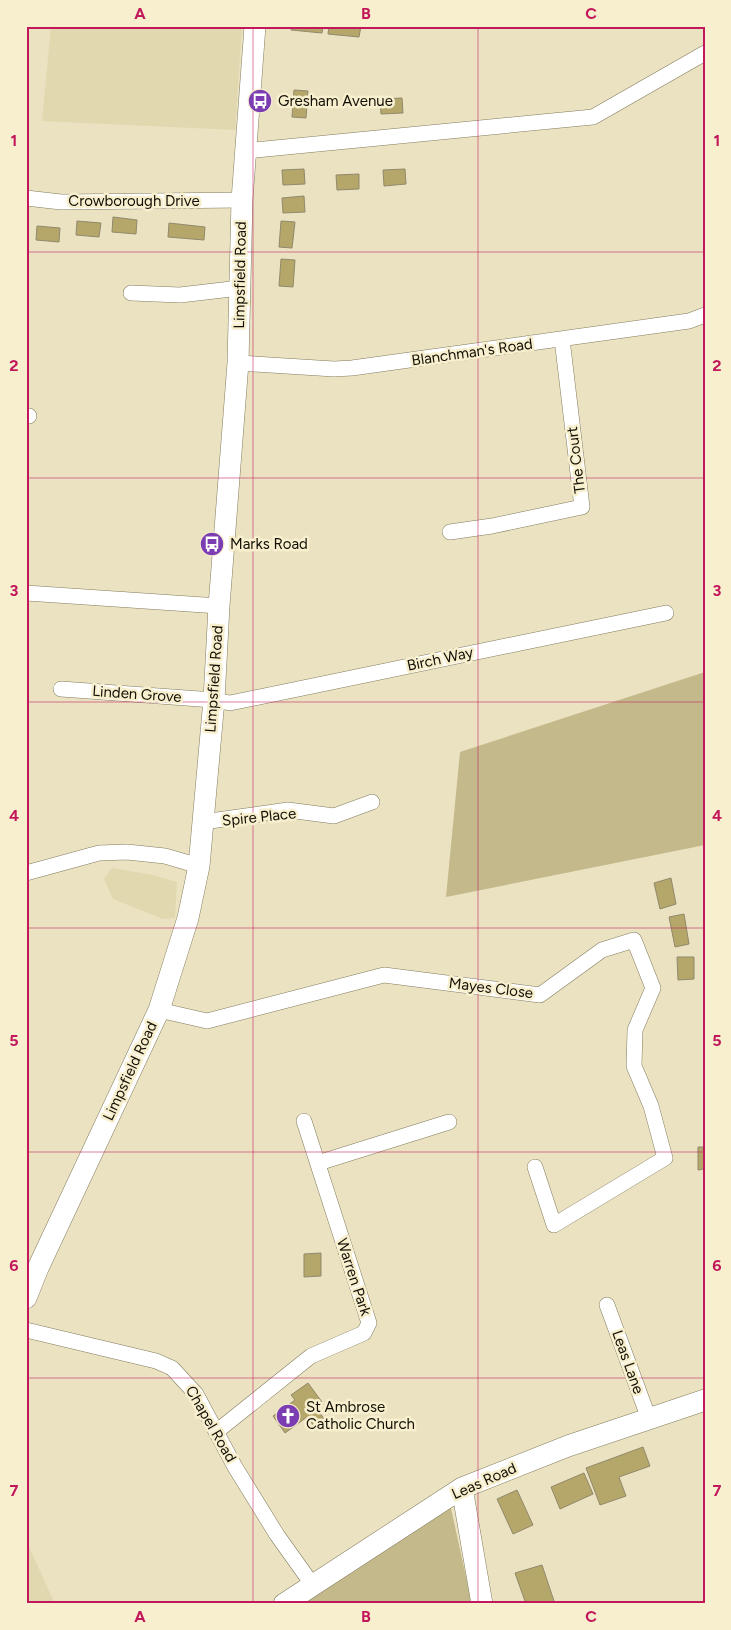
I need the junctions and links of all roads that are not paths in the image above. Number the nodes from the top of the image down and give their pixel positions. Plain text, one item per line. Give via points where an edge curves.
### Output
1 (255, 26) edge
2 (705, 53) edge
3 (246, 152) junction
4 (26, 198) edge
5 (242, 200) junction
6 (240, 288) junction
7 (131, 293) dead end
8 (705, 315) edge
9 (562, 339) junction
10 (238, 363) junction
11 (450, 532) dead end
12 (26, 593) edge
13 (219, 606) junction
14 (666, 613) dead end
15 (61, 689) dead end
16 (214, 700) junction
17 (372, 802) dead end
18 (203, 822) junction
19 (199, 866) junction
20 (26, 873) edge
21 (159, 1010) junction
22 (304, 1121) dead end
23 (449, 1122) dead end
24 (318, 1163) junction
25 (535, 1168) dead end
26 (26, 1298) edge
27 (607, 1305) dead end
28 (26, 1330) edge
29 (705, 1400) edge
30 (649, 1419) junction
31 (216, 1432) junction
32 (462, 1488) junction
33 (312, 1584) junction
34 (284, 1604) edge
35 (482, 1604) edge

1 - 3 main road, Limpsfield Road
2 - 3 street via 594,117
3 - 5 main road, Limpsfield Road
4 - 5 street, Crowborough Drive via 61,202
5 - 6 main road, Limpsfield Road
6 - 7 street via 180,295
6 - 10 main road, Limpsfield Road
8 - 9 street, Blanchman's Road via 689,321
9 - 10 street, Blanchman's Road via 352,368
9 - 11 street, The Court via 582,507
10 - 13 main road, Limpsfield Road
12 - 13 street
13 - 16 main road, Limpsfield Road
14 - 16 street, Birch Way via 230,703
15 - 16 street, Linden Grove
16 - 18 main road, Limpsfield Road
17 - 18 street, Spire Place via 334,816 288,810
18 - 19 main road, Limpsfield Road
19 - 20 street via 165,856 99,853
19 - 21 main road, Limpsfield Road via 188,918
21 - 25 street, Mayes Close via 206,1021 384,975 540,995 602,950 634,940 653,988 635,1030 634,1066 651,1106 665,1158 554,1225
21 - 26 main road, Limpsfield Road
22 - 24 street, Warren Park
23 - 24 street
24 - 31 street, Warren Park via 369,1323 364,1333 311,1356
27 - 30 street, Leas Lane
28 - 31 street, Chapel Road via 172,1368 196,1394
29 - 30 main road, Leas Road
30 - 32 main road, Leas Road via 568,1446
31 - 33 street, Chapel Road via 277,1535
32 - 33 main road, Leas Road
32 - 35 main road
33 - 34 main road, Leas Road

